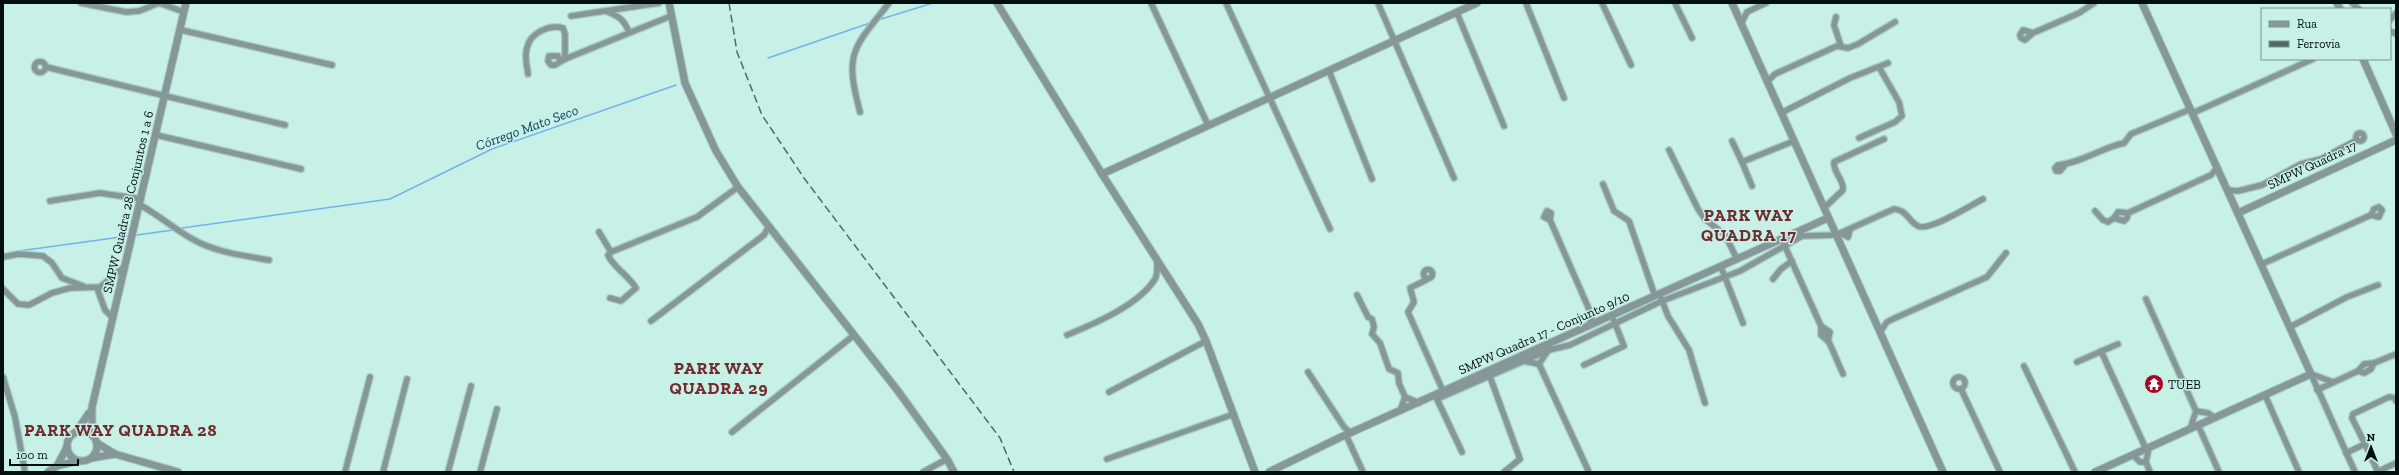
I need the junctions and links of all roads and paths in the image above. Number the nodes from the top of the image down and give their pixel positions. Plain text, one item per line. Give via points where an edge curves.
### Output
1 (81, 3) edge
2 (186, 3) edge
3 (659, 3) edge
4 (669, 3) edge
5 (889, 3) edge
6 (997, 3) edge
7 (1151, 3) edge
8 (1226, 3) edge
9 (1378, 3) edge
10 (1477, 3) edge
11 (1526, 3) edge
12 (1602, 3) edge
13 (1675, 3) edge
14 (1766, 3) edge
15 (2094, 3) edge
16 (2142, 3) edge
17 (1733, 6) edge
18 (184, 12) junction
19 (607, 12) junction
20 (1747, 12) junction
21 (1457, 13) junction
22 (571, 16) dead end
23 (671, 16) junction
24 (1836, 17) dead end
25 (1895, 22) dead end
26 (1741, 24) junction
27 (1389, 28) junction
28 (181, 30) junction
29 (630, 32) junction
30 (2034, 33) dead end
31 (1692, 38) dead end
32 (1395, 42) junction
33 (1385, 46) junction
34 (1841, 46) junction
35 (2311, 60) edge
36 (2362, 60) edge
37 (1888, 63) dead end
38 (332, 65) dead end
39 (1631, 65) dead end
40 (46, 67) dead end
41 (1879, 67) junction
42 (1329, 71) junction
43 (528, 74) dead end
44 (1764, 74) junction
45 (1775, 74) junction
46 (1767, 82) junction
47 (166, 96) junction
48 (1270, 98) junction
49 (1564, 98) dead end
50 (2192, 111) junction
51 (860, 112) dead end
52 (1781, 113) junction
53 (285, 125) dead end
54 (1208, 125) junction
55 (1504, 126) dead end
56 (2396, 134) edge
57 (156, 135) junction
58 (1859, 138) dead end
59 (1884, 139) dead end
60 (2357, 140) dead end
61 (2396, 140) edge
62 (1732, 141) dead end
63 (1794, 141) junction
64 (1670, 150) dead end
65 (1742, 162) junction
66 (2065, 165) dead end
67 (2217, 168) junction
68 (301, 169) dead end
69 (1102, 174) junction
70 (2211, 175) junction
71 (2220, 176) junction
72 (1454, 178) dead end
73 (1372, 179) dead end
74 (1603, 184) dead end
75 (1752, 186) dead end
76 (738, 187) junction
77 (2227, 190) junction
78 (2238, 191) junction
79 (1983, 199) dead end
80 (50, 201) dead end
81 (2233, 201) junction
82 (140, 202) junction
83 (1824, 208) junction
84 (2095, 211) dead end
85 (2238, 212) junction
86 (2128, 213) junction
87 (2371, 215) dead end
88 (1828, 218) junction
89 (2114, 218) junction
90 (1550, 220) dead end
91 (768, 226) junction
92 (1330, 229) dead end
93 (600, 232) dead end
94 (775, 234) junction
95 (1838, 234) junction
96 (764, 235) junction
97 (1783, 242) junction
98 (611, 252) junction
99 (2006, 253) dead end
100 (3, 257) edge
101 (1737, 259) junction
102 (269, 260) dead end
103 (1156, 261) junction
104 (1792, 261) junction
105 (2262, 264) junction
106 (125, 266) junction
107 (1721, 266) junction
108 (1725, 276) junction
109 (1156, 278) junction
110 (1168, 279) junction
111 (1773, 279) dead end
112 (1426, 280) dead end
113 (2378, 285) dead end
114 (89, 288) junction
115 (97, 288) junction
116 (3, 289) edge
117 (1357, 295) dead end
118 (1659, 297) junction
119 (610, 298) dead end
120 (2146, 300) dead end
121 (1592, 316) junction
122 (1612, 316) junction
123 (113, 318) junction
124 (1875, 320) junction
125 (651, 321) dead end
126 (1602, 321) junction
127 (1887, 322) junction
128 (1743, 323) dead end
129 (1615, 324) junction
130 (1589, 326) junction
131 (1821, 326) junction
132 (2290, 327) junction
133 (1880, 332) junction
134 (1067, 335) dead end
135 (853, 336) junction
136 (1206, 341) junction
137 (1828, 341) junction
138 (2118, 344) dead end
139 (1550, 347) junction
140 (2101, 351) junction
141 (2396, 354) edge
142 (1515, 360) junction
143 (1524, 361) junction
144 (2076, 362) dead end
145 (2374, 363) junction
146 (1539, 364) junction
147 (1584, 364) dead end
148 (2024, 366) dead end
149 (2358, 371) junction
150 (1308, 372) dead end
151 (1489, 374) junction
152 (1843, 374) dead end
153 (2311, 374) junction
154 (3, 377) edge
155 (370, 377) dead end
156 (407, 379) dead end
157 (2333, 382) junction
158 (471, 386) dead end
159 (1962, 389) dead end
160 (1447, 390) junction
161 (2317, 390) junction
162 (1109, 392) dead end
163 (2265, 395) junction
164 (1405, 397) junction
165 (1436, 397) junction
166 (2396, 401) edge
167 (1419, 402) junction
168 (1705, 403) dead end
169 (92, 407) junction
170 (498, 409) dead end
171 (1400, 411) junction
172 (2196, 411) junction
173 (1234, 414) junction
174 (2215, 418) junction
175 (2198, 425) junction
176 (1344, 427) junction
177 (2190, 429) junction
178 (732, 432) dead end
179 (76, 433) junction
180 (92, 435) junction
181 (1346, 435) junction
182 (97, 443) junction
183 (2365, 444) junction
184 (67, 447) junction
185 (2147, 448) junction
186 (1462, 452) dead end
187 (2346, 453) junction
188 (115, 454) junction
189 (2133, 454) junction
190 (92, 458) junction
191 (947, 459) junction
192 (1107, 459) dead end
193 (77, 461) junction
194 (2146, 462) junction
195 (2396, 463) edge
196 (57, 466) junction
197 (1588, 470) dead end
198 (25, 472) edge
199 (48, 472) edge
200 (178, 472) edge
201 (345, 472) edge
202 (383, 472) edge
203 (448, 472) edge
204 (480, 472) edge
205 (923, 472) edge
206 (954, 472) edge
207 (1255, 472) edge
208 (1269, 472) edge
209 (1363, 472) edge
210 (1504, 472) edge
211 (1943, 472) edge
212 (2000, 472) edge
213 (2075, 472) edge
214 (2095, 472) edge
215 (2150, 472) edge
216 (2219, 472) edge
217 (2300, 472) edge
218 (2355, 472) edge
219 (2378, 472) edge

1 - 18 street via 126,12 139,11 159,3
2 - 18 street, SMPW Quadra 28 Conjuntos 1 a 6
3 - 19 street
4 - 23 street
5 - 51 street via 859,41 851,60 852,82
6 - 69 street
7 - 54 street
8 - 48 street
9 - 27 street
10 - 21 street
11 - 49 street
12 - 39 street
13 - 31 street
14 - 20 street
15 - 30 street via 2079,13
16 - 50 street
17 - 20 street
17 - 26 street
18 - 28 street, SMPW Quadra 28 Conjuntos 1 a 6
19 - 22 street
19 - 29 street via 619,16
20 - 26 street
21 - 32 street
21 - 55 street
23 - 29 street
23 - 76 street via 685,83 716,151
24 - 34 street via 1834,26
25 - 34 street via 1858,44 1848,48
26 - 44 street
27 - 32 street
27 - 33 street via 1389,40
28 - 38 street
28 - 47 street, SMPW Quadra 28 Conjuntos 1 a 6
29 - 43 street via 563,60 563,28 557,26 543,30 530,40 527,48
32 - 33 street
32 - 72 street
33 - 42 street
34 - 45 street
35 - 50 street
36 - 56 street
37 - 41 street
40 - 47 street
41 - 52 street via 1850,78
41 - 58 street via 1899,102 1902,116 1895,122
42 - 48 street
42 - 73 street
44 - 45 street
44 - 46 street
45 - 46 street
46 - 52 street
47 - 53 street
47 - 57 street, SMPW Quadra 28 Conjuntos 1 a 6
48 - 54 street
48 - 92 street
50 - 66 street via 2131,134 2124,143 2112,145 2094,155
50 - 67 street
52 - 63 street
54 - 69 street
57 - 68 street
57 - 82 street, SMPW Quadra 28 Conjuntos 1 a 6
59 - 83 street via 1834,162 1834,167 1842,180 1843,190
60 - 78 street via 2321,159 2301,164 2262,185
61 - 85 street, SMPW Quadra 17
62 - 65 street
63 - 65 street
63 - 83 street
64 - 101 street via 1698,209 1705,219 1725,235
65 - 75 street
67 - 70 street
67 - 71 street
69 - 103 street
70 - 71 street
70 - 86 street
71 - 77 street
74 - 118 street via 1614,211 1628,221
76 - 91 street
76 - 98 street via 697,217
77 - 78 street
77 - 81 street
78 - 81 street
79 - 95 street via 1931,226 1921,228 1906,214 1894,209 1850,229 1848,237
80 - 82 street via 100,193
81 - 85 street
82 - 102 street via 201,244
82 - 106 street, SMPW Quadra 28 Conjuntos 1 a 6
83 - 88 street
84 - 89 street via 2105,221
85 - 105 street
86 - 89 street via 2118,212
86 - 89 street via 2124,221
87 - 105 street
88 - 95 street
88 - 97 street, SMPW Quadra 17 - Conjunto 9/10
90 - 121 street
91 - 94 street
91 - 96 street
93 - 98 street
94 - 96 street
94 - 135 street
95 - 97 street via 1802,236
95 - 124 street
96 - 125 street
97 - 101 street, SMPW Quadra 17 - Conjunto 9/10
97 - 104 street
97 - 108 street via 1740,270
98 - 119 street via 608,255 611,261 636,288 621,301
99 - 127 street via 1988,277
100 - 114 street via 18,254 43,256 52,263 62,278
101 - 107 street, SMPW Quadra 17 - Conjunto 9/10
103 - 109 street
103 - 110 street
104 - 111 street
104 - 131 street
105 - 132 street
106 - 115 street via 103,286
106 - 123 street, SMPW Quadra 28 Conjuntos 1 a 6
107 - 108 street
107 - 118 street, SMPW Quadra 17 - Conjunto 9/10
108 - 118 street
108 - 128 street
109 - 110 street
109 - 134 street via 1148,288 1126,305 1104,319
110 - 136 street
112 - 160 street via 1410,288 1414,302 1408,312 1441,384
113 - 132 street via 2342,299
114 - 115 street
114 - 116 street via 62,290 22,306
115 - 123 street via 105,310
117 - 164 street via 1368,317 1372,319 1372,334 1380,343 1389,369 1398,373
118 - 122 street, SMPW Quadra 17 - Conjunto 9/10
118 - 129 street
118 - 168 street via 1689,350
120 - 172 street
121 - 126 street
121 - 130 street
122 - 126 street, SMPW Quadra 17 - Conjunto 9/10
122 - 129 street
123 - 169 street, SMPW Quadra 28 Conjuntos 1 a 6
124 - 127 street
124 - 133 street
126 - 130 street, SMPW Quadra 17 - Conjunto 9/10
127 - 133 street
129 - 139 street via 1570,345
129 - 147 street via 1624,346
130 - 139 street, SMPW Quadra 17 - Conjunto 9/10
131 - 137 street via 1821,335
131 - 137 street via 1829,331
132 - 153 street
133 - 211 street
135 - 178 street
135 - 191 street via 898,391
136 - 162 street
136 - 173 street
137 - 152 street
138 - 140 street
139 - 142 street, SMPW Quadra 17 - Conjunto 9/10
139 - 143 street
139 - 146 street
140 - 144 street
140 - 185 street
141 - 145 street
142 - 143 street
142 - 151 street, SMPW Quadra 17 - Conjunto 9/10
143 - 146 street
143 - 151 street
145 - 149 street via 2364,364
145 - 149 street via 2368,372
146 - 197 street
148 - 213 street
149 - 157 street
150 - 176 street
151 - 160 street, SMPW Quadra 17 - Conjunto 9/10
151 - 165 street
151 - 210 street via 1520,459
153 - 157 street
153 - 161 street
153 - 163 street
154 - 198 street via 15,417
155 - 201 street
156 - 202 street
157 - 161 street
158 - 203 street
159 - 212 street
160 - 165 street, SMPW Quadra 17 - Conjunto 9/10
161 - 187 street
163 - 174 street
163 - 217 street
164 - 167 street
164 - 171 street
165 - 167 street, SMPW Quadra 17 - Conjunto 9/10
165 - 186 street
166 - 183 street via 2395,398 2389,397 2352,415
167 - 171 street, SMPW Quadra 17 - Conjunto 9/10
169 - 179 street, SMPW Quadra 28 Conjuntos 1 a 6
169 - 180 street, SMPW Quadra 28 Conjuntos 1 a 6
170 - 204 street
171 - 181 street, SMPW Quadra 17 - Conjunto 9/10
172 - 174 street via 2208,413
172 - 177 street
173 - 192 street
173 - 207 street
174 - 175 street
175 - 177 street
175 - 216 street
176 - 181 street
176 - 181 street
177 - 185 street
179 - 180 street via 84,431
179 - 184 street via 70,437
180 - 182 street
181 - 208 street, SMPW Quadra 17 - Conjunto 9/10
181 - 209 street
182 - 188 street
182 - 190 street via 97,450
183 - 187 street
183 - 219 street
184 - 193 street via 70,455
184 - 196 street
185 - 189 street
185 - 194 street
187 - 218 street
188 - 190 street
188 - 200 street
189 - 194 street via 2140,462
189 - 214 street
190 - 193 street
191 - 205 street
191 - 206 street
193 - 196 street
194 - 215 street
195 - 219 street
196 - 199 street

